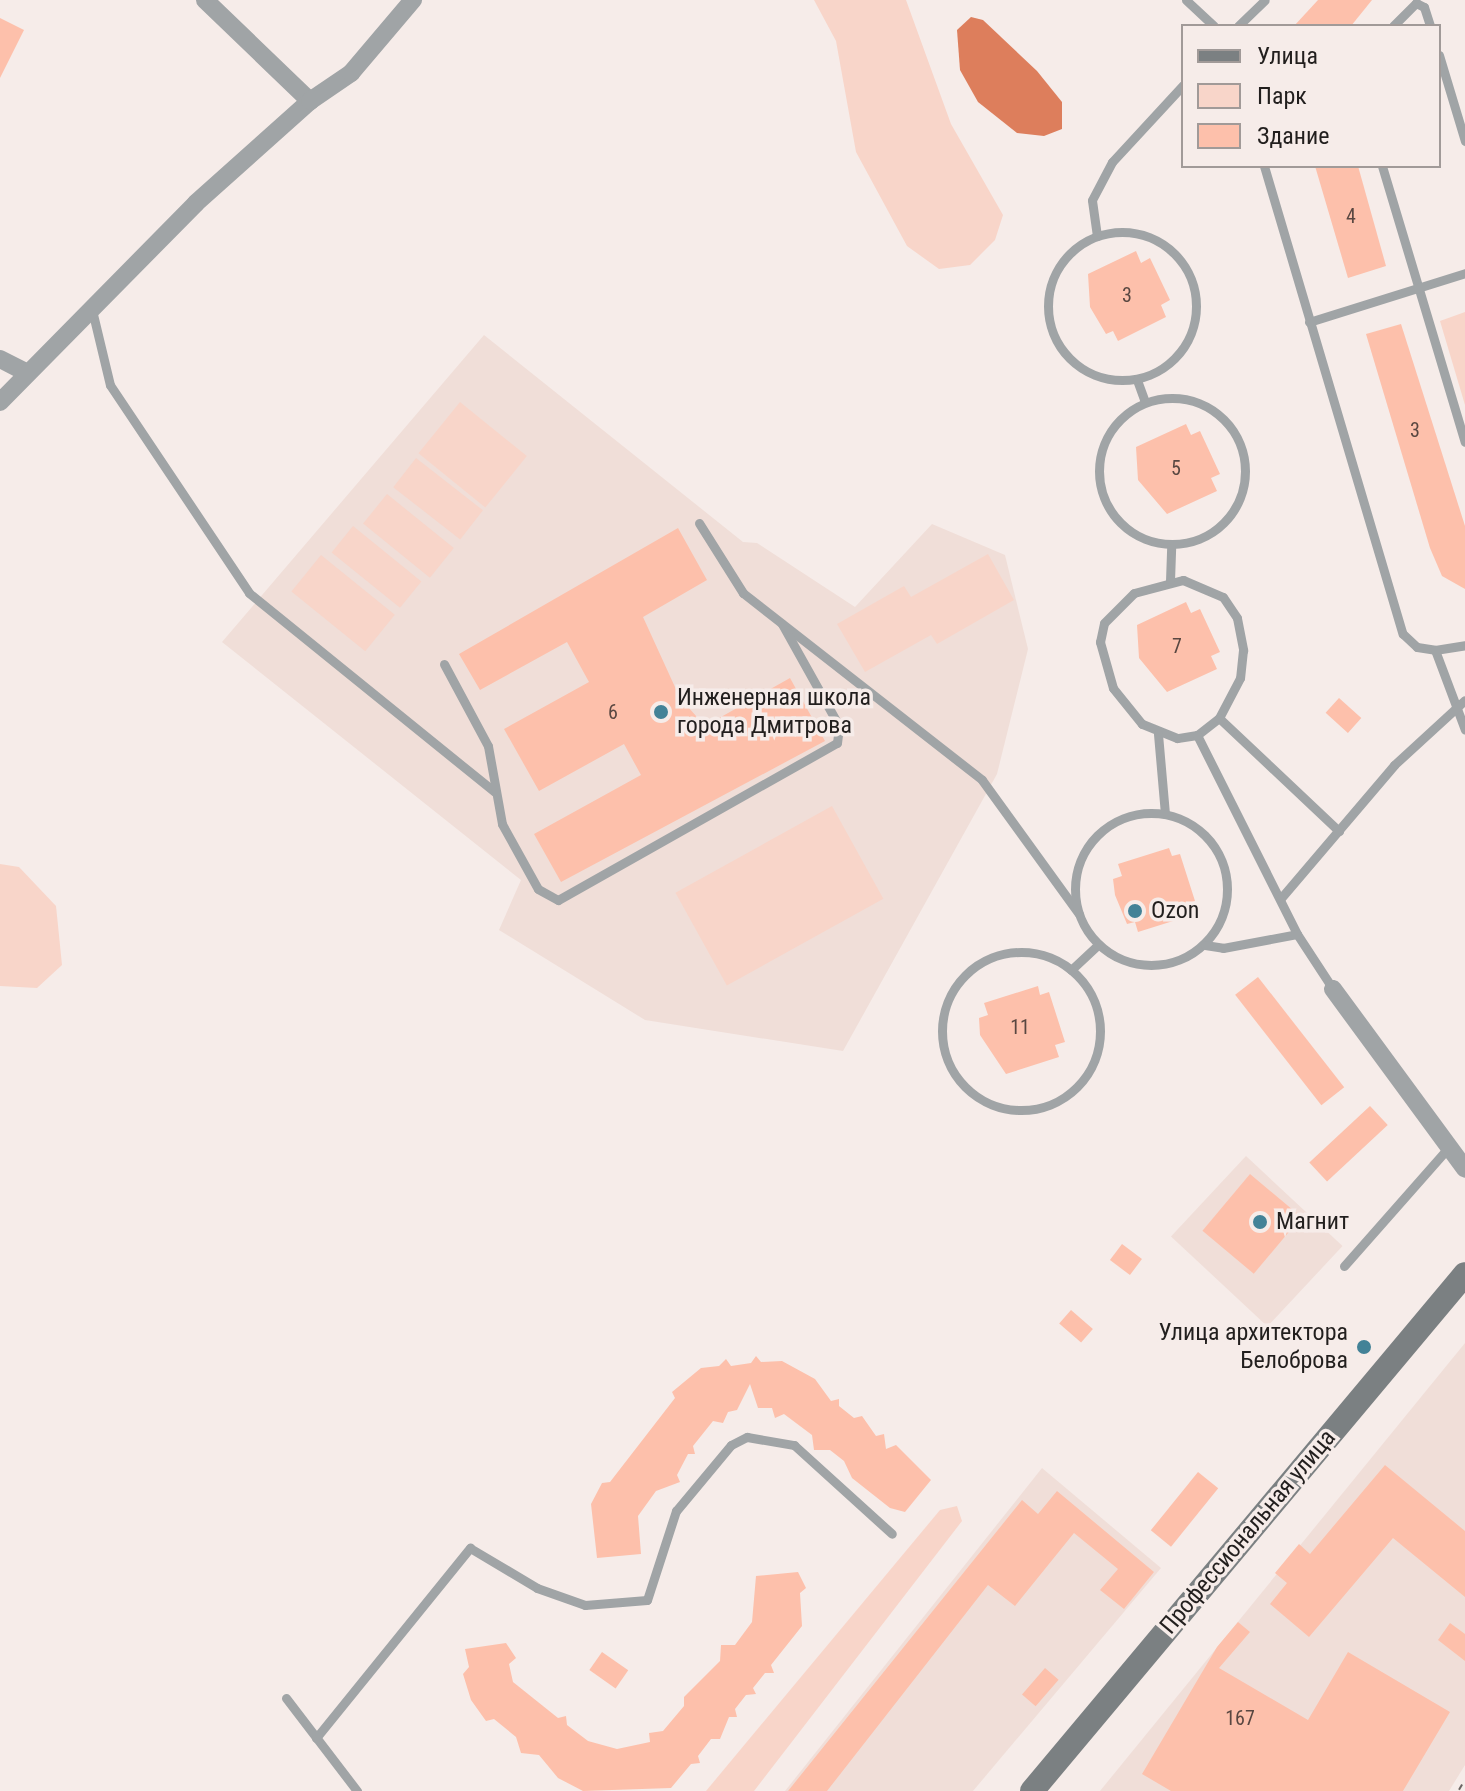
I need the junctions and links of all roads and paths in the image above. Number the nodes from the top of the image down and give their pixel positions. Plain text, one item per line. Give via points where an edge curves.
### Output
1 (205, 0) edge
2 (413, 0) edge
3 (1186, 0) edge
4 (1207, 0) edge
5 (1265, 0) edge
6 (1198, 10) junction
7 (1212, 24) edge
8 (1240, 24) edge
9 (1395, 24) edge
10 (1429, 24) edge
11 (1441, 62) edge
12 (1181, 87) edge
13 (310, 101) junction
14 (1465, 141) edge
15 (1265, 168) edge
16 (1383, 168) edge
17 (1097, 236) junction
18 (1465, 273) edge
19 (1415, 288) junction
20 (92, 306) junction
21 (1309, 322) junction
22 (0, 359) edge
23 (27, 373) junction
24 (1137, 380) junction
25 (0, 402) edge
26 (1145, 402) junction
27 (1465, 442) edge
28 (699, 523) dead end
29 (1171, 548) junction
30 (1170, 581) junction
31 (782, 624) junction
32 (1465, 645) edge
33 (1435, 650) junction
34 (444, 664) dead end
35 (1465, 700) edge
36 (1452, 710) junction
37 (1219, 718) junction
38 (1465, 730) edge
39 (1158, 734) junction
40 (1197, 735) junction
41 (495, 792) junction
42 (1165, 814) junction
43 (1339, 831) junction
44 (1281, 898) junction
45 (1079, 914) junction
46 (1297, 934) junction
47 (1098, 945) junction
48 (1205, 945) junction
49 (1071, 970) junction
50 (1333, 989) joint
51 (1449, 1147) junction
52 (1465, 1169) edge
53 (1344, 1266) dead end
54 (1465, 1274) edge
55 (892, 1534) dead end
56 (286, 1698) dead end
57 (316, 1738) junction
58 (357, 1791) edge
59 (1032, 1791) edge

1 - 13 street
2 - 13 street via 369,55
3 - 6 lane
4 - 6 lane
5 - 8 lane
6 - 7 lane
9 - 10 lane via 1416,3 1424,7
11 - 14 lane
12 - 17 lane via 1112,162 1092,200
13 - 20 street
15 - 21 lane
16 - 19 lane
17 - 24 lane via 1070,253 1056,271 1048,317 1073,363 1104,379
17 - 24 lane via 1149,237 1187,269 1196,296 1195,323 1183,350 1160,371
18 - 19 lane
19 - 21 lane
19 - 27 lane
20 - 23 street
20 - 41 lane via 110,385 249,593
21 - 33 lane via 1403,634
22 - 23 street
23 - 25 street
24 - 26 lane
26 - 29 lane via 1108,435 1099,482 1124,527
26 - 29 lane via 1195,401 1216,412 1242,449 1245,478 1226,520
28 - 31 lane via 736,585
29 - 30 lane
30 - 37 lane via 1203,584 1223,597 1237,618 1240,678
30 - 39 lane via 1134,593 1117,608 1100,642 1113,688
31 - 41 lane via 839,726 833,746 558,900 538,889 502,824
31 - 45 lane via 982,780
32 - 33 lane
33 - 36 lane
34 - 41 lane via 485,737
35 - 36 lane
36 - 38 lane
36 - 43 lane
37 - 40 lane
37 - 43 lane
39 - 40 lane
39 - 42 lane
40 - 44 lane
42 - 45 lane via 1122,817 1095,835 1074,883
42 - 48 lane via 1200,828 1221,856 1229,891 1222,920
43 - 44 lane
44 - 46 lane
45 - 47 lane
46 - 48 lane via 1223,948
46 - 50 lane
47 - 48 lane via 1147,966 1184,959
47 - 49 lane
49 - 49 lane via 1024,952 986,960 955,988 942,1040 960,1082 981,1100 1019,1111 1054,1104 1080,1086 1099,1052 1100,1020 1092,993
50 - 51 street
51 - 52 street
51 - 53 lane
54 - 59 main road, Профессиональная улица
55 - 57 lane via 794,1445 747,1437 731,1445 676,1511 647,1600 585,1605 537,1588 470,1548
56 - 57 lane
57 - 58 lane

